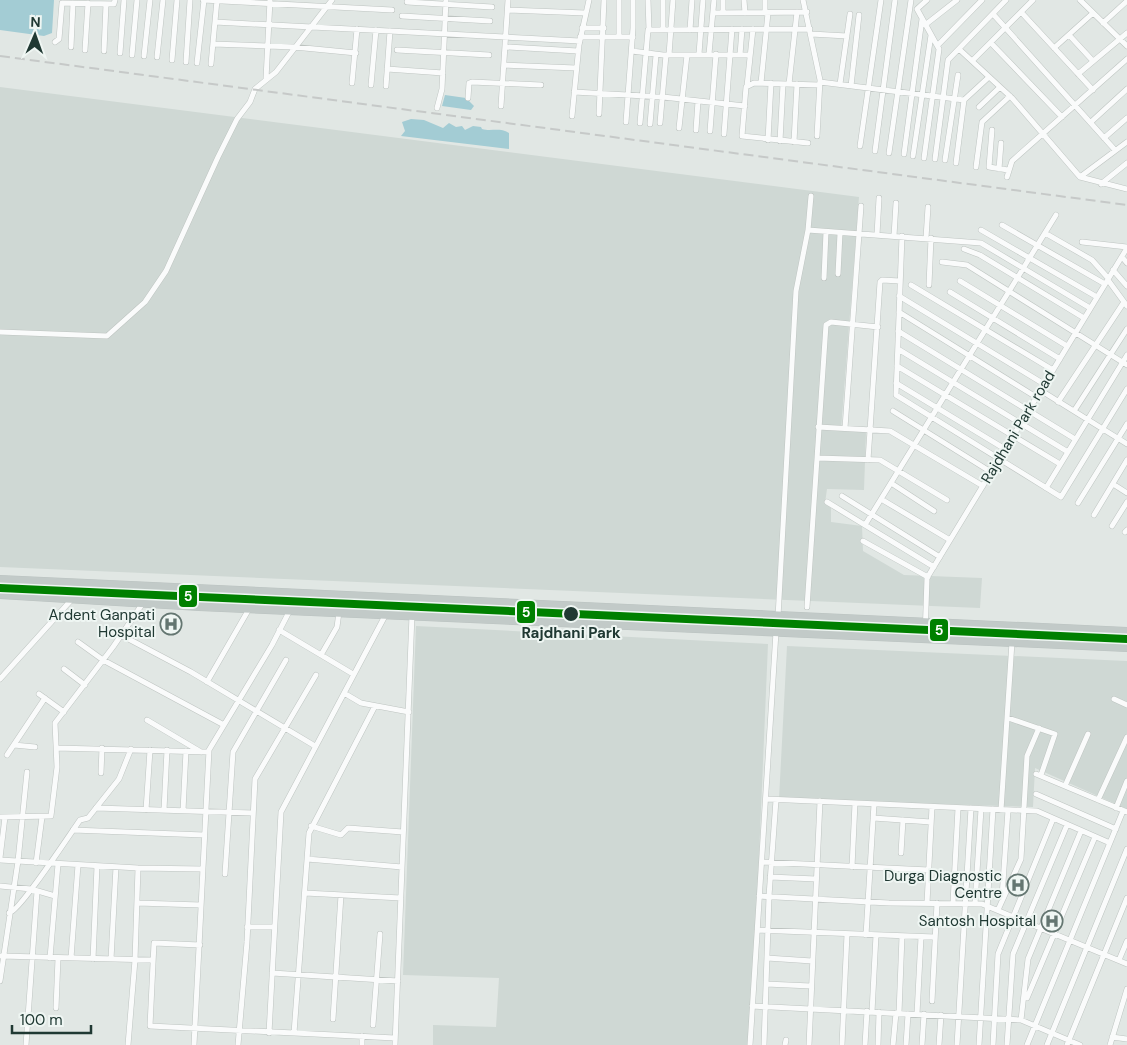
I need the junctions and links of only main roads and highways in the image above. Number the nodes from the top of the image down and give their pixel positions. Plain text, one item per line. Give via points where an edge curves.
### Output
1 (0, 580) edge
2 (0, 594) edge
3 (455, 602) junction
4 (455, 616) junction
5 (1127, 632) edge
6 (1127, 647) edge

1 - 3 highway
2 - 4 highway
3 - 4 highway
3 - 5 highway
4 - 6 highway

